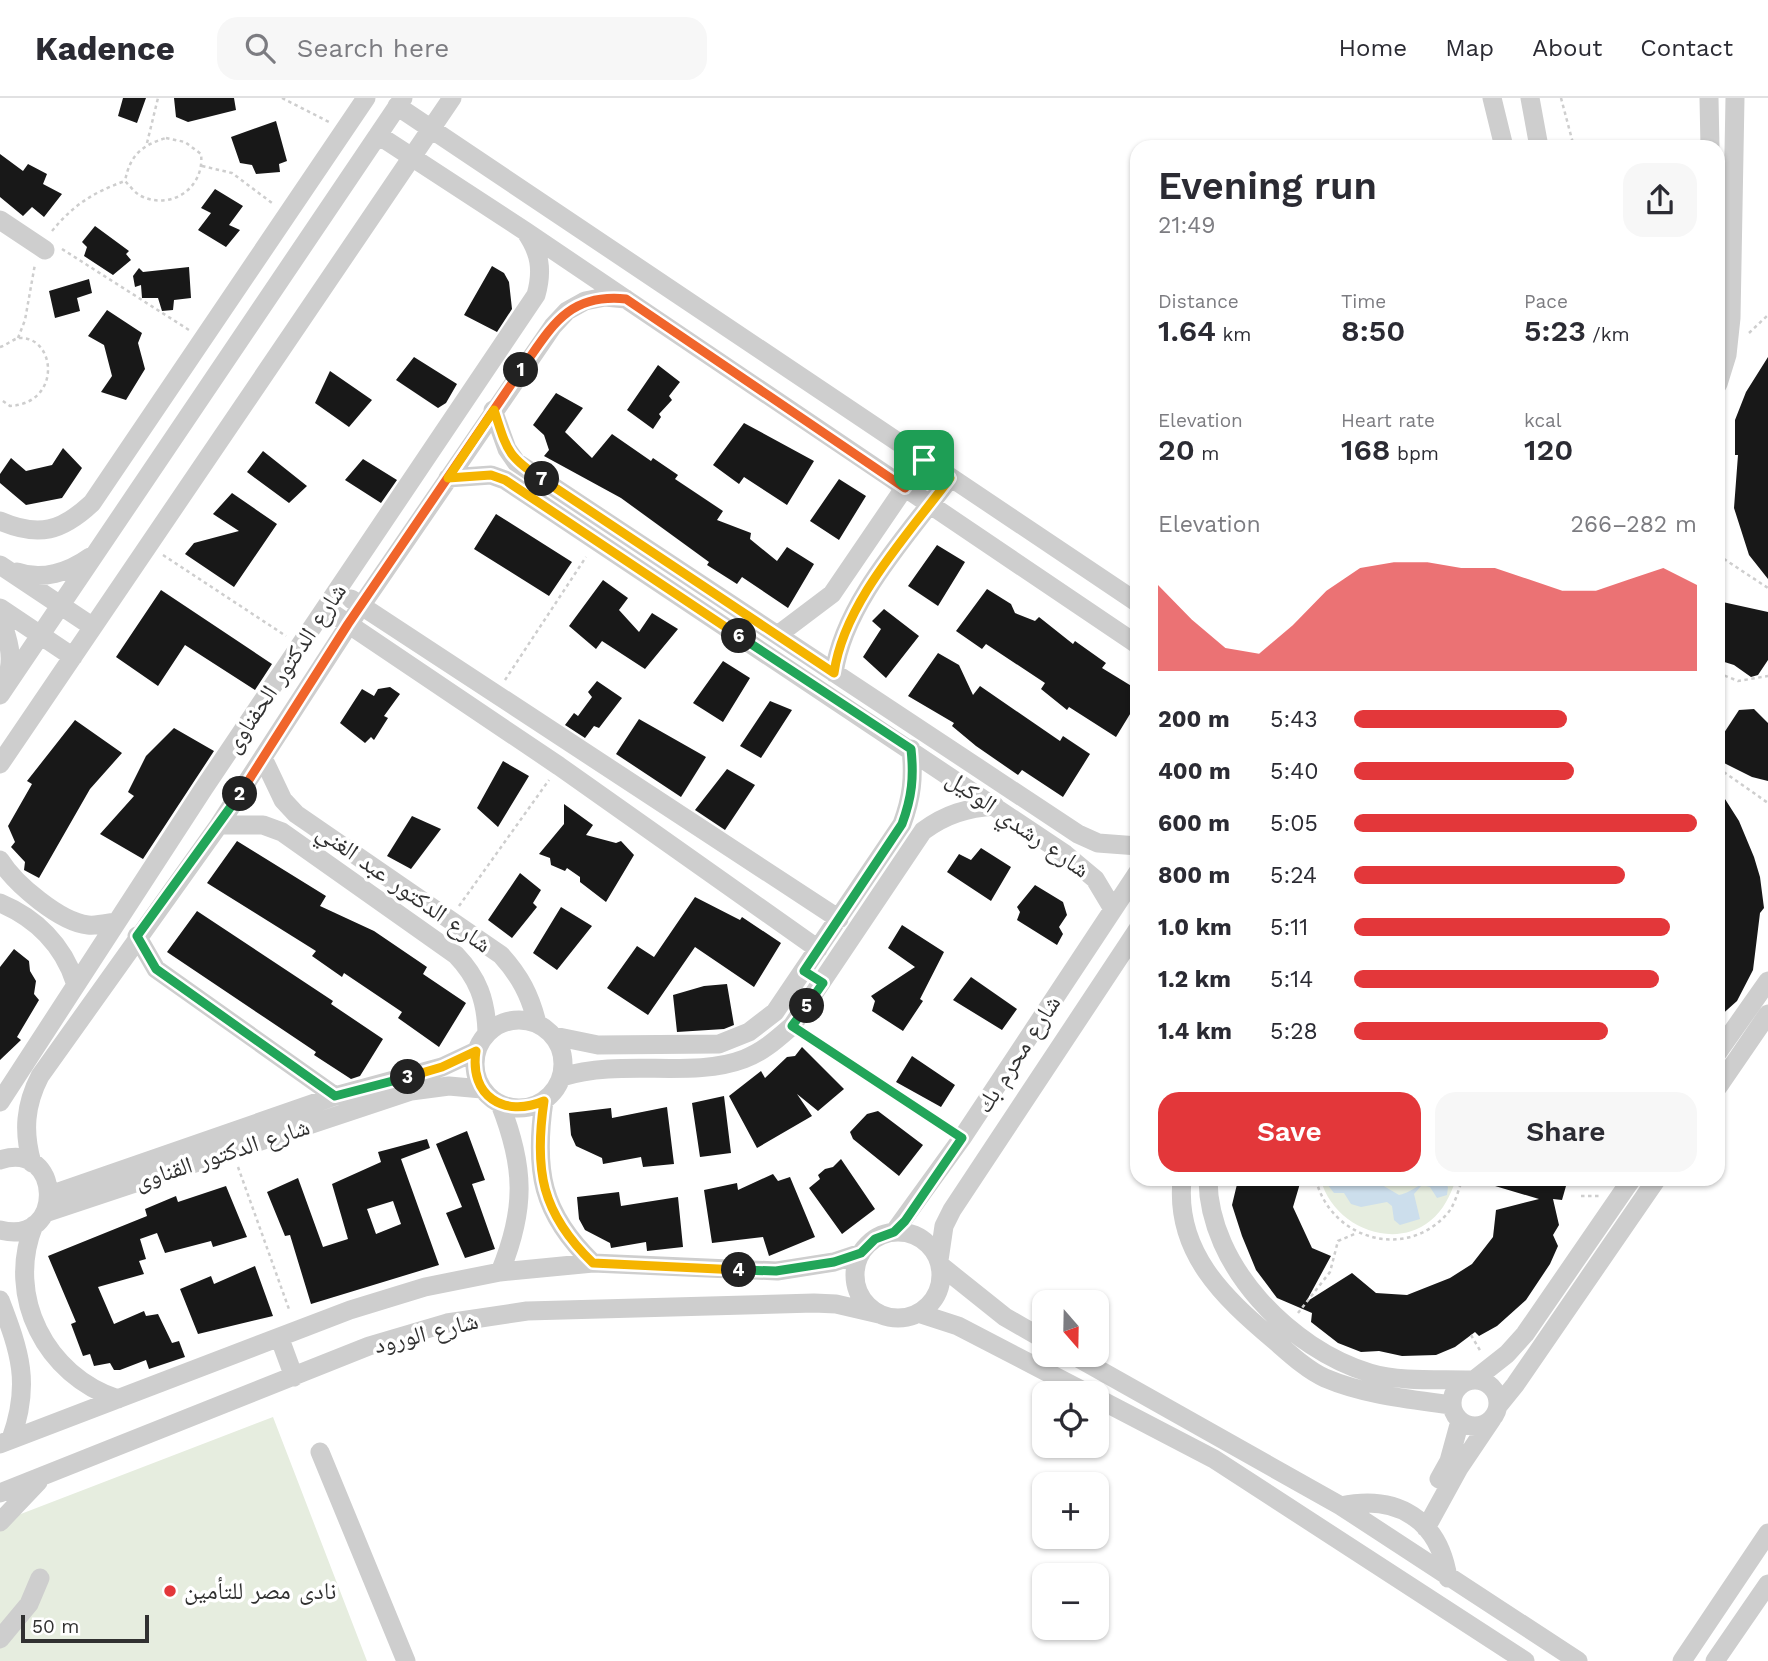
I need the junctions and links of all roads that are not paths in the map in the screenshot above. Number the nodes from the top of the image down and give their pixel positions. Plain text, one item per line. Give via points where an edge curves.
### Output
1 (366, 98) edge
2 (452, 98) edge
3 (1492, 98) edge
4 (1530, 98) edge
5 (1709, 98) edge
6 (1735, 98) edge
7 (400, 102) edge
8 (431, 128) junction
9 (378, 135) junction
10 (1502, 140) edge
11 (1538, 140) edge
12 (1710, 140) edge
13 (412, 156) junction
14 (0, 220) edge
15 (525, 231) junction
16 (45, 250) road end
17 (626, 299) junction
18 (526, 310) junction
19 (552, 326) junction
20 (1725, 361) edge
21 (494, 410) junction
22 (924, 460) junction
23 (448, 478) junction
24 (950, 478) junction
25 (905, 488) junction
26 (930, 505) junction
27 (0, 521) edge
28 (96, 552) junction
29 (1, 566) edge
30 (338, 590) junction
31 (1130, 598) edge
32 (61, 605) junction
33 (361, 606) junction
34 (0, 608) edge
35 (326, 609) junction
36 (0, 617) edge
37 (348, 624) junction
38 (93, 626) junction
39 (779, 634) junction
40 (40, 636) junction
41 (1130, 640) edge
42 (73, 657) junction
43 (834, 673) junction
44 (0, 695) edge
45 (911, 749) junction
46 (263, 758) junction
47 (0, 764) edge
48 (204, 788) junction
49 (231, 806) junction
50 (995, 806) junction
51 (219, 825) junction
52 (1077, 834) junction
53 (1130, 845) edge
54 (1065, 853) junction
55 (0, 860) edge
56 (1130, 884) edge
57 (0, 903) edge
58 (1113, 909) junction
59 (839, 919) junction
60 (116, 922) junction
61 (137, 936) junction
62 (1130, 941) edge
63 (818, 949) junction
64 (804, 971) junction
65 (1768, 981) edge
66 (75, 982) junction
67 (823, 983) junction
68 (1768, 1014) edge
69 (537, 1023) junction
70 (488, 1032) junction
71 (554, 1036) junction
72 (1725, 1042) edge
73 (476, 1051) junction
74 (562, 1077) junction
75 (1725, 1077) edge
76 (482, 1089) junction
77 (335, 1096) junction
78 (544, 1101) junction
79 (0, 1102) edge
80 (500, 1104) junction
81 (0, 1160) edge
82 (32, 1163) junction
83 (1181, 1186) edge
84 (1623, 1186) edge
85 (1652, 1186) edge
86 (1209, 1188) edge
87 (1180, 1200) junction
88 (43, 1211) junction
89 (1213, 1223) junction
90 (0, 1230) edge
91 (1187, 1231) junction
92 (894, 1232) junction
93 (861, 1253) junction
94 (593, 1263) junction
95 (939, 1263) junction
96 (500, 1272) junction
97 (0, 1300) edge
98 (879, 1314) junction
99 (918, 1314) junction
100 (1032, 1333) edge
101 (289, 1335) junction
102 (1094, 1367) edge
103 (294, 1377) junction
104 (1473, 1380) junction
105 (1064, 1381) edge
106 (118, 1399) junction
107 (1109, 1404) edge
108 (1496, 1412) junction
109 (1456, 1413) junction
110 (6, 1441) edge
111 (320, 1452) dead end
112 (44, 1476) junction
113 (0, 1493) edge
114 (1341, 1506) junction
115 (0, 1522) edge
116 (1420, 1522) junction
117 (1768, 1533) edge
118 (40, 1578) dead end
119 (1448, 1578) junction
120 (1768, 1584) edge
121 (0, 1639) edge
122 (406, 1661) edge
123 (1525, 1661) edge
124 (1578, 1661) edge
125 (1682, 1661) edge
126 (1715, 1661) edge

1 - 27 street via 92,503 72,522 47,531 20,530
2 - 8 street
3 - 10 street
4 - 11 street
5 - 12 street
6 - 20 street via 1731,318
7 - 8 street
7 - 9 street
8 - 13 street
8 - 22 street
9 - 13 street
9 - 28 street
13 - 15 street
13 - 38 street
14 - 16 street
15 - 17 street
15 - 18 street, شارع الدكتور الحفناوى via 541,261 541,279
17 - 19 street, شارع الدكتور الحفناوى via 585,301
17 - 25 street
18 - 19 street
18 - 30 street, شارع الدكتور الحفناوى
19 - 21 street, شارع الدكتور الحفناوى
21 - 23 street, شارع الدكتور الحفناوى
21 - 39 street, شارع رشدي الوكيل via 516,462
22 - 24 street
22 - 25 street
23 - 33 street, شارع الدكتور الحفناوى
23 - 45 street, شارع رشدي الوكيل via 491,475 505,480
24 - 26 street
24 - 31 street
25 - 26 street
25 - 39 street via 832,594
26 - 41 street
26 - 43 street via 853,611 837,651
28 - 29 street via 76,567 52,575 26,575
28 - 32 street
29 - 32 street
30 - 33 street
30 - 35 street, شارع الدكتور الحفناوى
32 - 38 street
32 - 40 street
33 - 37 street, شارع الدكتور الحفناوى
33 - 59 street
34 - 40 street
35 - 37 street
35 - 48 street, شارع الدكتور الحفناوى
36 - 44 street via 10,643 10,671
37 - 46 street, شارع الدكتور الحفناوى
37 - 63 street
38 - 42 street
39 - 43 street, شارع رشدي الوكيل
40 - 42 street
40 - 44 street
42 - 47 street
43 - 52 street, شارع رشدي الوكيل
45 - 50 street, شارع رشدي الوكيل
45 - 59 street via 914,775 902,824
46 - 49 street, شارع الدكتور الحفناوى
46 - 69 street, شارع الدكتور عبد الغني via 283,800 296,814 501,955 531,998
48 - 49 street
48 - 60 street, شارع الدكتور الحفناوى
49 - 51 street, شارع الدكتور الحفناوى
50 - 54 street, شارع رشدي الوكيل
50 - 67 street via 967,808 940,818 923,831
51 - 61 street, شارع الدكتور الحفناوى
51 - 70 street, شارع الدكتور عبد الغني via 263,825 282,832 456,955 481,989
52 - 53 street, شارع رشدي الوكيل via 1098,843
52 - 54 street
54 - 58 street, شارع رشدي الوكيل via 1095,878
55 - 60 street via 27,891 56,911 88,925
56 - 58 street, شارع محرم بك
57 - 66 street via 45,931 68,958
58 - 92 street, شارع محرم بك via 962,1138
59 - 63 street
60 - 66 street, شارع الدكتور الحفناوى
61 - 77 street via 156,969
61 - 82 street, شارع الدكتور الحفناوى via 34,1088 26,1125
62 - 95 street, شارع محرم بك via 952,1210 944,1226
63 - 64 street
64 - 67 street
64 - 71 street via 775,1012 749,1032 719,1044 598,1045
65 - 72 street
66 - 79 street, شارع الدكتور الحفناوى
67 - 74 street via 792,1026 766,1048 743,1059 718,1066 602,1067
68 - 75 street
69 - 70 street via 511,1020
69 - 71 street
70 - 73 street
71 - 74 street via 564,1062
73 - 76 street via 476,1076
73 - 77 street, شارع الدكتور القناوى via 442,1067
74 - 78 street
76 - 80 street
76 - 88 street, شارع الدكتور القناوى via 449,1086 411,1091
77 - 88 street, شارع الدكتور القناوى
78 - 80 street via 530,1107
78 - 94 street via 541,1174 551,1208 568,1240
80 - 96 street via 520,1173 520,1208
81 - 82 street via 14,1157
82 - 88 street via 45,1176
83 - 87 street
84 - 104 street via 1525,1334
85 - 108 street
86 - 87 street via 1195,1202
86 - 89 street
87 - 91 street
88 - 90 street via 19,1232
88 - 106 street via 26,1251 24,1279 45,1345 75,1378
89 - 91 street
89 - 104 street via 1239,1275 1282,1320 1339,1362 1373,1374
91 - 109 street via 1201,1264 1228,1301 1323,1378
92 - 93 street via 875,1239
92 - 95 street via 921,1239
93 - 94 street, شارع الورود via 824,1265 776,1271
93 - 98 street via 855,1272 858,1292
94 - 96 street, شارع الورود
95 - 99 street via 937,1293
95 - 100 street via 1005,1317
96 - 101 street, شارع الورود via 425,1287
97 - 110 street via 22,1370 21,1405
98 - 99 street via 898,1318
98 - 103 street, شارع الورود via 814,1303 527,1311 447,1323 369,1346
99 - 105 street via 958,1326
101 - 103 street
101 - 106 street, شارع الورود
102 - 114 street
103 - 112 street, شارع الورود
104 - 108 street via 1492,1387
104 - 109 street via 1453,1394
106 - 110 street, شارع الورود
107 - 123 street via 1214,1459
108 - 109 street via 1483,1425 1471,1426
108 - 116 street
109 - 116 street via 1449,1461 1422,1508
111 - 122 street
112 - 113 street, شارع الورود
112 - 115 street
114 - 116 street via 1382,1503
114 - 119 street
116 - 119 street via 1440,1546
117 - 125 street
118 - 121 street via 29,1604
119 - 124 street
120 - 126 street

